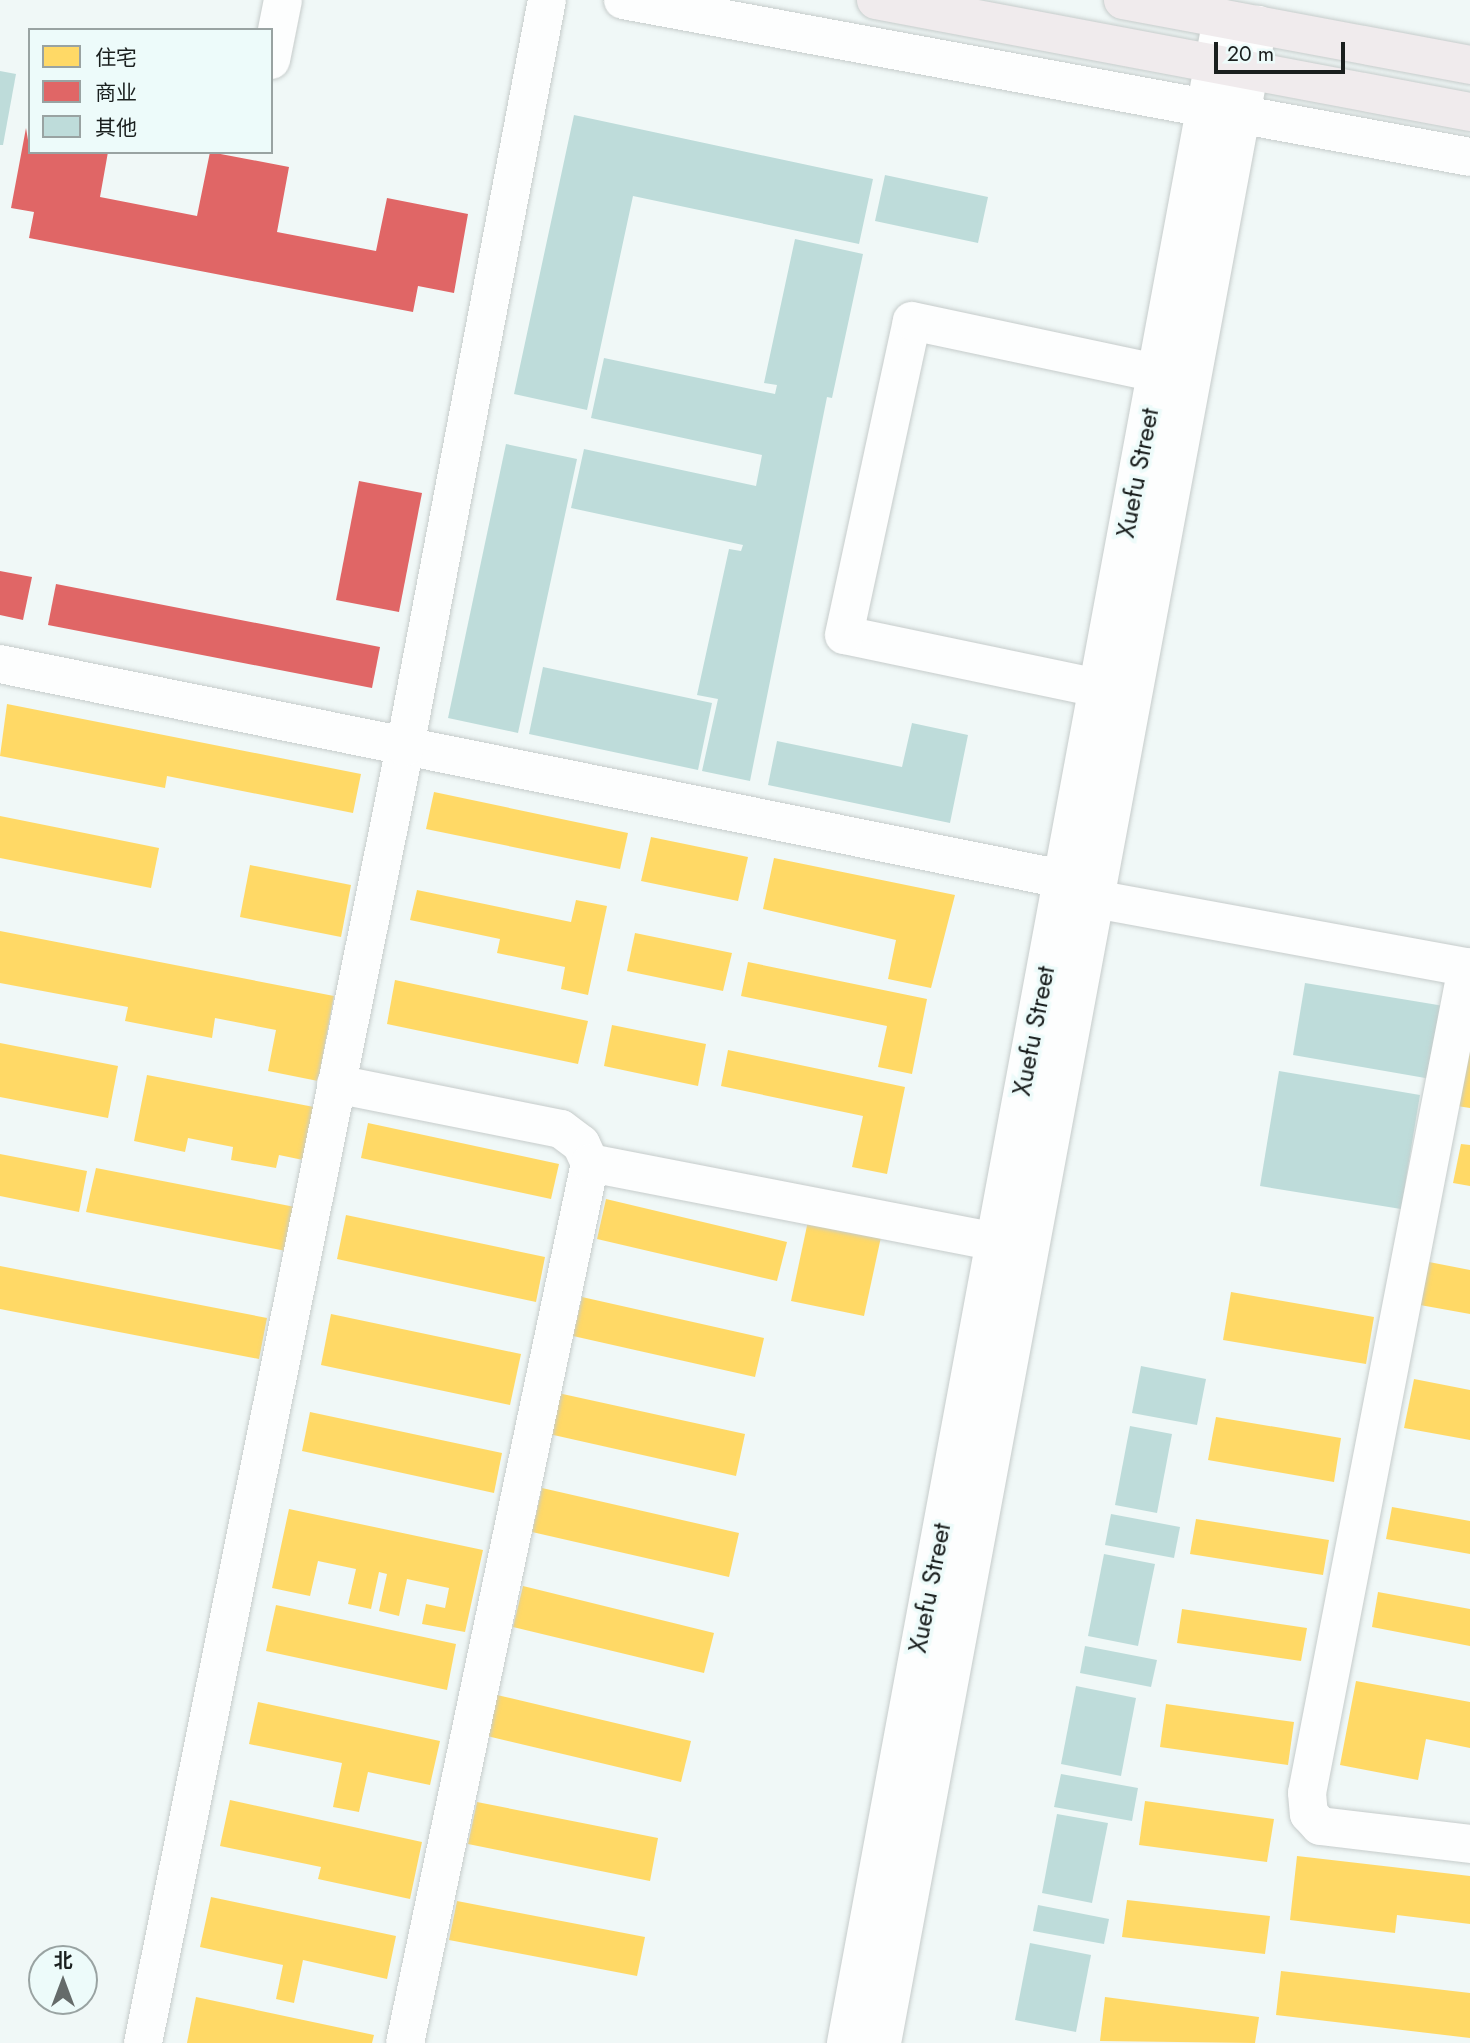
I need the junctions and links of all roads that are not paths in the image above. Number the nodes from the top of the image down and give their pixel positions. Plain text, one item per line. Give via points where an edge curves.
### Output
1 (283, 0) edge
2 (547, 0) edge
3 (622, 0) edge
4 (876, 0) edge
5 (1123, 0) edge
6 (1238, 16) edge
7 (273, 50) edge
8 (1470, 65) edge
9 (1232, 67) junction
10 (1224, 111) junction
11 (1470, 112) edge
12 (1470, 157) edge
13 (1156, 373) junction
14 (0, 664) edge
15 (1098, 688) junction
16 (405, 747) junction
17 (1062, 879) junction
18 (1095, 899) junction
19 (1469, 967) edge
20 (336, 1084) junction
21 (590, 1163) junction
22 (995, 1242) junction
23 (1470, 1844) edge
24 (143, 2043) edge
25 (405, 2043) edge
26 (846, 2043) edge
27 (883, 2043) edge

1 - 7 street
2 - 16 street
3 - 10 street
4 - 9 main road
5 - 6 main road
6 - 8 main road
6 - 9 street, Xuefu Street
9 - 10 street, Xuefu Street
9 - 11 main road
10 - 12 street
10 - 13 street, Xuefu Street
10 - 18 street, Xuefu Street
13 - 15 street, Xuefu Street
13 - 15 street via 912,321 844,635
14 - 16 street
15 - 17 street, Xuefu Street
16 - 17 street
16 - 20 street
17 - 22 street, Xuefu Street
18 - 19 street
18 - 27 street, Xuefu Street
19 - 23 street via 1307,1793 1309,1814 1320,1826
20 - 21 street via 561,1129 581,1144
20 - 24 street
21 - 22 street
21 - 25 street
22 - 26 street, Xuefu Street

